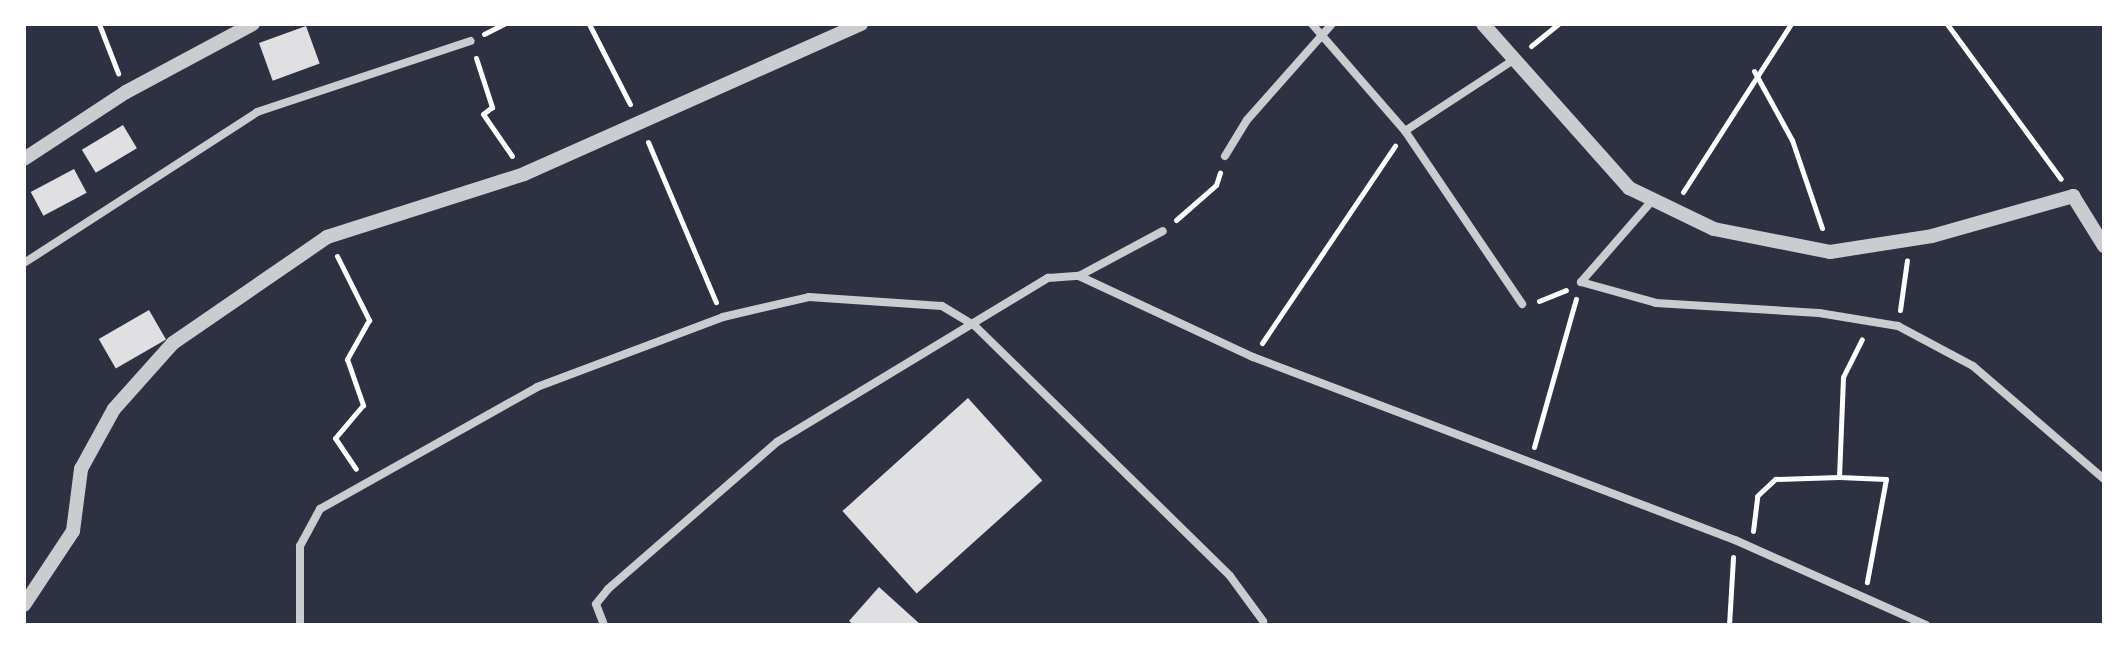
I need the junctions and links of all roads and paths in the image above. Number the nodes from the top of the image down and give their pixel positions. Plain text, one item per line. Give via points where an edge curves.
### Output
1 (99, 24) edge
2 (253, 24) edge
3 (589, 24) edge
4 (861, 24) edge
5 (1312, 24) edge
6 (1332, 24) edge
7 (1483, 24) edge
8 (1558, 24) edge
9 (1791, 24) edge
10 (1947, 24) edge
11 (1319, 34) junction
12 (470, 41) joint
13 (1515, 59) junction
14 (1754, 71) junction
15 (126, 92) junction
16 (641, 127) junction
17 (1405, 131) junction
18 (1225, 156) joint
19 (24, 159) edge
20 (524, 174) junction
21 (2073, 196) junction
22 (1650, 203) junction
23 (1671, 213) junction
24 (1163, 231) joint
25 (327, 237) junction
26 (1910, 239) junction
27 (2104, 246) edge
28 (1830, 252) junction
29 (24, 263) edge
30 (1079, 276) junction
31 (1581, 282) junction
32 (1522, 304) joint
33 (723, 317) junction
34 (1872, 321) junction
35 (975, 326) junction
36 (1898, 326) junction
37 (1253, 357) junction
38 (1529, 464) junction
39 (1839, 477) junction
40 (2104, 479) edge
41 (365, 481) junction
42 (1735, 540) junction
43 (1751, 547) junction
44 (1865, 595) junction
45 (24, 605) edge
46 (1263, 621) dead end
47 (300, 625) edge
48 (604, 625) edge
49 (1729, 625) edge
50 (1926, 625) edge

1 - 15 path
2 - 15 street
3 - 16 path
4 - 16 street
5 - 11 street
6 - 11 street
7 - 13 street
8 - 13 path
9 - 14 path
10 - 21 path
11 - 17 street
11 - 18 street
12 - 20 path via 492,107 483,114
12 - 29 street via 257,112
13 - 17 street
13 - 22 street via 1578,137
14 - 23 path
14 - 28 path via 1792,140
15 - 19 street
16 - 20 street
16 - 33 path
17 - 32 street
17 - 37 path
18 - 24 path via 1216,185
20 - 25 street
21 - 26 street
21 - 27 street
22 - 23 street
22 - 31 street
23 - 28 street via 1769,245
24 - 30 street
25 - 41 path via 369,320 347,359 363,405 335,438
25 - 45 street via 173,343 114,409 81,469 73,531
26 - 28 street
26 - 36 path
30 - 35 street via 1048,278
30 - 37 street
31 - 32 path
31 - 34 street via 1656,303
31 - 38 path
33 - 35 street via 809,297 942,306
33 - 41 street via 537,387
34 - 36 street
34 - 39 path via 1843,377
35 - 46 street via 1230,576
35 - 48 street via 859,387 777,442 608,589 596,604
36 - 40 street via 1973,366
37 - 38 street
38 - 42 street
39 - 43 path via 1775,479 1757,496
39 - 44 path via 1886,479
41 - 47 street via 320,509 300,546
42 - 43 street
42 - 49 path
43 - 44 street
44 - 50 street

